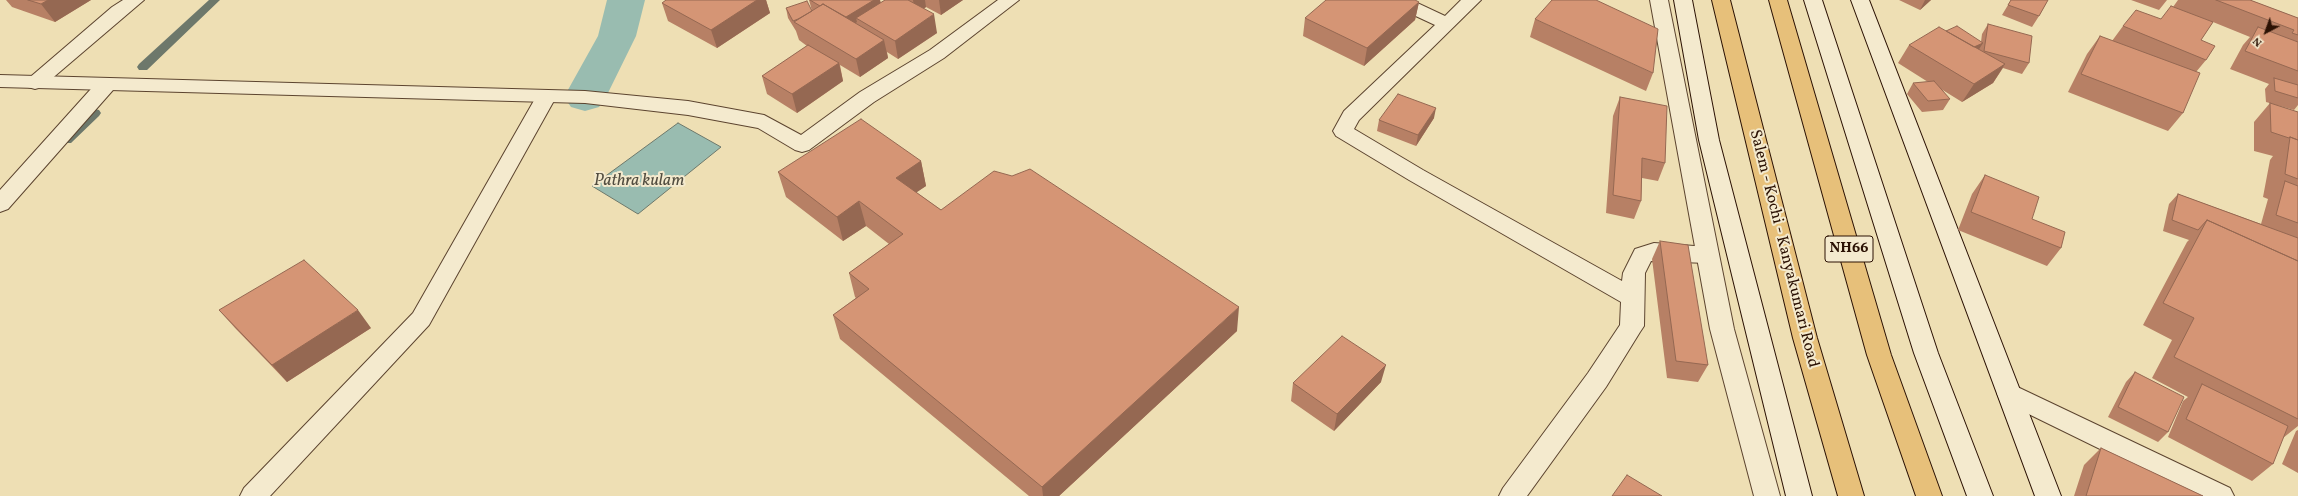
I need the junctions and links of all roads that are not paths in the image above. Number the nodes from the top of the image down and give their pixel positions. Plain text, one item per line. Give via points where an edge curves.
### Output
1 (135, 0) edge
2 (1010, 0) edge
3 (1396, 0) edge
4 (1472, 0) edge
5 (1659, 0) edge
6 (1683, 0) edge
7 (1721, 0) edge
8 (1778, 0) edge
9 (1813, 0) edge
10 (1860, 0) edge
11 (1447, 24) junction
12 (0, 81) edge
13 (35, 83) junction
14 (106, 85) junction
15 (546, 97) junction
16 (0, 204) edge
17 (1708, 255) junction
18 (1634, 298) junction
19 (2009, 393) junction
20 (253, 496) edge
21 (1512, 496) edge
22 (1767, 496) edge
23 (1799, 496) edge
24 (1851, 496) edge
25 (1928, 496) edge
26 (1980, 496) edge
27 (2048, 496) edge
28 (2221, 496) edge

1 - 13 street via 118,11
2 - 15 street via 937,54 868,97 802,145 764,122 688,108 585,97
3 - 11 street
4 - 11 street
5 - 17 street
6 - 23 street via 1709,140
7 - 24 highway, Salem - Kochi - Kanyakumari Road via 1805,338
8 - 25 highway, NH66 via 1879,355
9 - 26 street via 1926,353
10 - 19 street
11 - 18 street via 1351,116 1343,131
12 - 13 street
13 - 14 street
14 - 15 street
14 - 16 street
15 - 20 street via 421,319
17 - 18 street via 1654,251 1643,255 1634,273
17 - 22 street via 1722,329
18 - 21 street via 1632,326 1597,380
19 - 27 street
19 - 28 street

